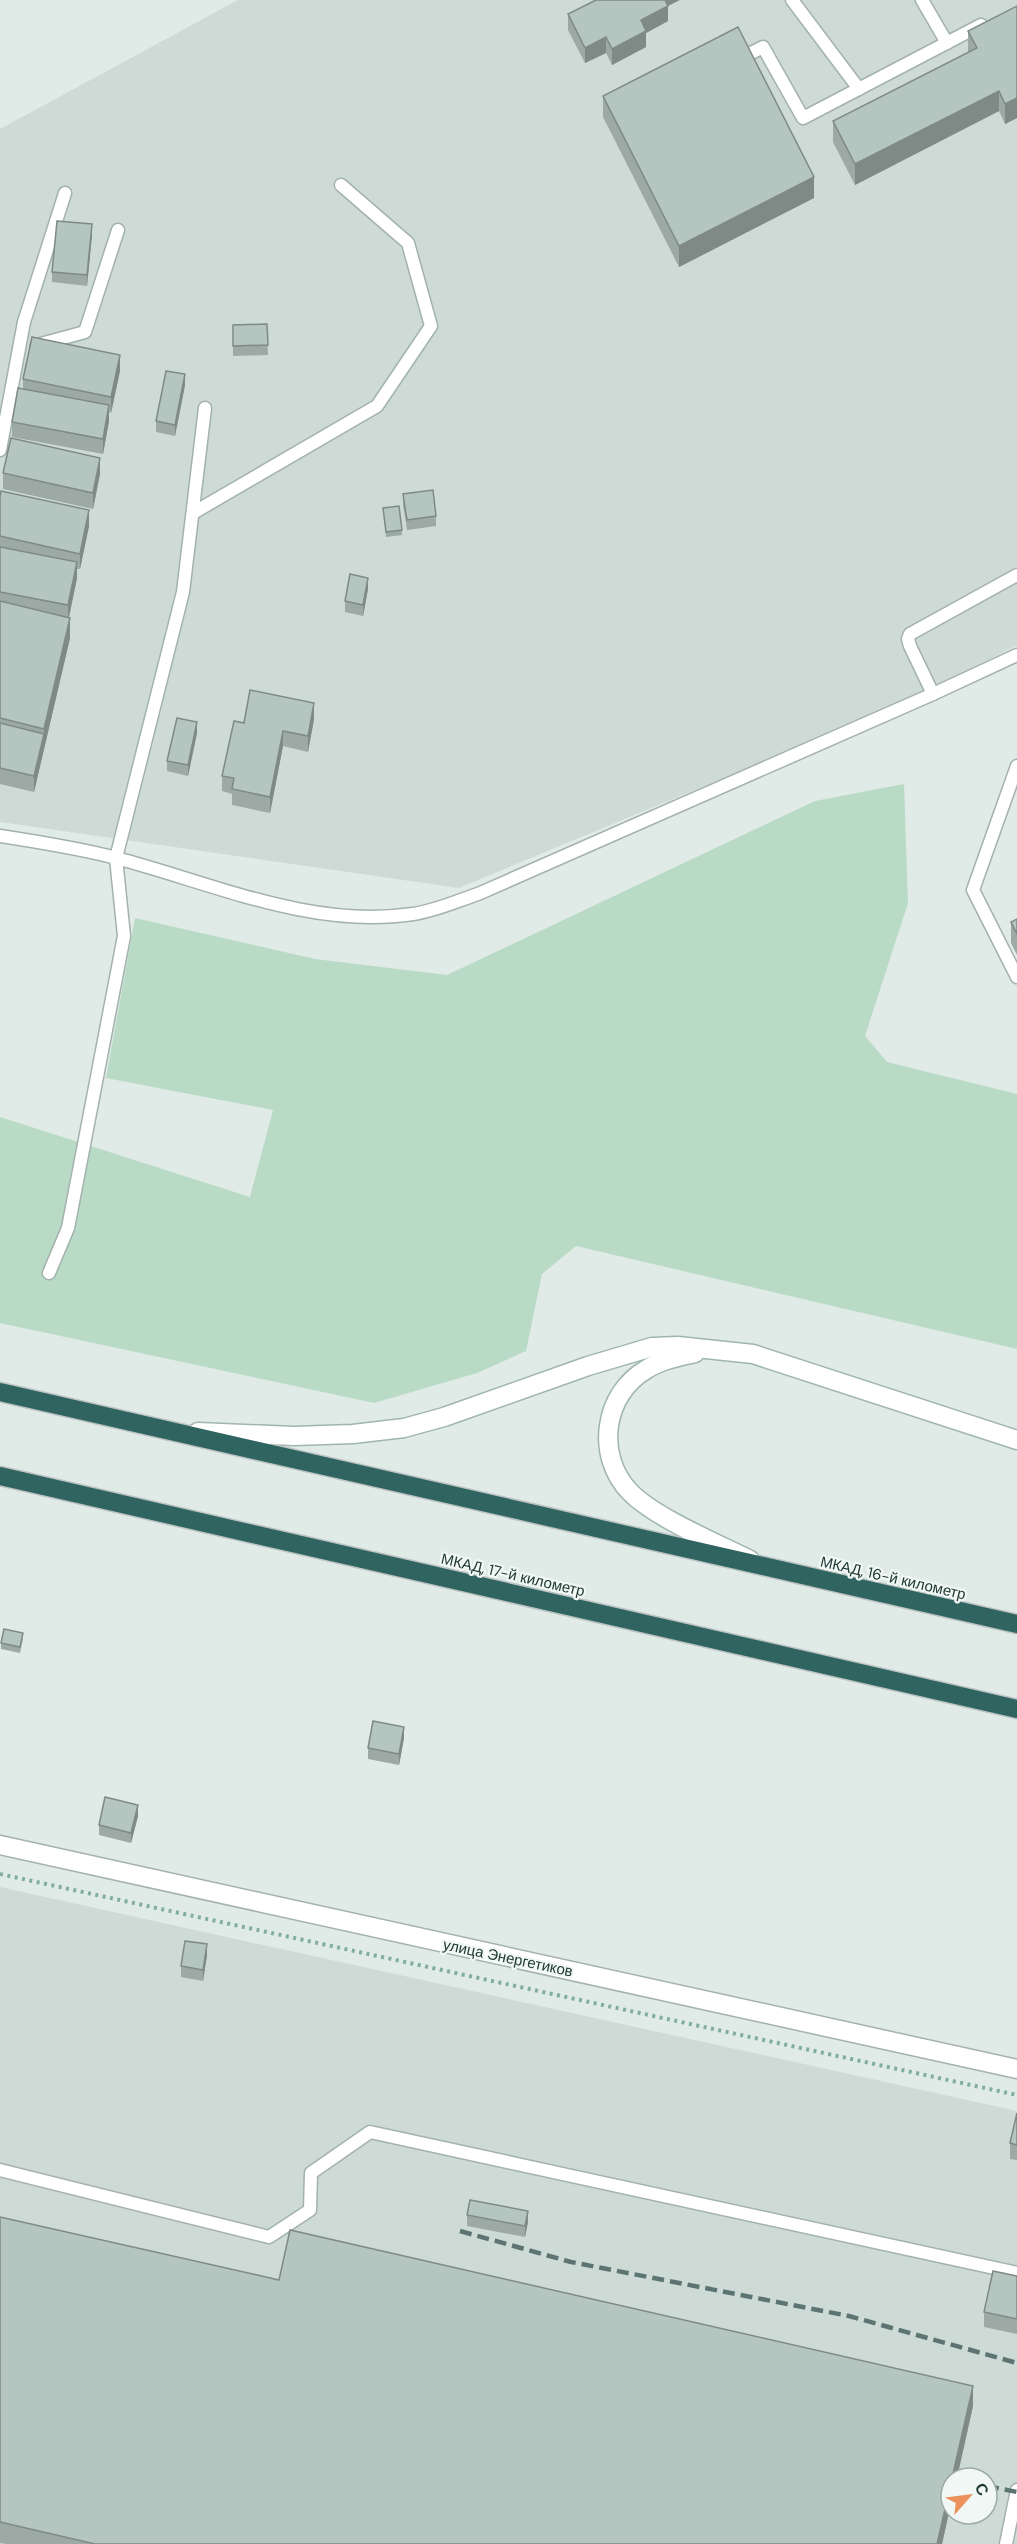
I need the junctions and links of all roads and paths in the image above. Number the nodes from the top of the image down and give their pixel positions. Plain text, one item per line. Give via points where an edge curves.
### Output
1 (792, 0) edge
2 (922, 0) edge
3 (997, 17) edge
4 (947, 43) junction
5 (722, 68) edge
6 (859, 89) junction
7 (341, 185) dead end
8 (65, 193) dead end
9 (118, 230) dead end
10 (19, 350) junction
11 (205, 408) dead end
12 (0, 450) edge
13 (193, 513) junction
14 (1017, 576) edge
15 (1017, 654) edge
16 (933, 694) junction
17 (1017, 766) edge
18 (0, 836) edge
19 (116, 858) junction
20 (1017, 977) edge
21 (49, 1273) dead end
22 (709, 1349) junction
23 (0, 1392) edge
24 (170, 1431) junction
25 (1017, 1440) edge
26 (0, 1476) edge
27 (762, 1566) junction
28 (1017, 1624) edge
29 (1017, 1709) edge
30 (0, 1845) edge
31 (0, 1874) edge
32 (1017, 2069) edge
33 (1017, 2095) edge
34 (0, 2170) edge
35 (1017, 2273) edge
36 (1017, 2490) edge
37 (1006, 2544) edge

1 - 6 lane
2 - 4 lane
3 - 4 lane
4 - 6 lane
5 - 6 lane via 763,47 803,118
7 - 13 lane via 408,243 431,326 376,406
8 - 10 lane via 24,322
9 - 10 lane via 85,332
10 - 12 lane
11 - 13 lane
13 - 19 lane via 183,592
14 - 16 lane via 910,634 910,646
15 - 16 lane
16 - 19 lane via 478,894 414,914 351,917 282,906
17 - 20 lane via 973,890
18 - 19 lane
19 - 21 lane via 124,936 68,1228
22 - 24 main road via 652,1347 404,1428 294,1436
22 - 25 main road via 753,1354
22 - 27 main road via 646,1369 628,1384 615,1401 607,1430 609,1452 617,1476 646,1506
23 - 24 highway
24 - 27 highway
26 - 29 highway, МКАД, 17-й километр
27 - 28 highway, МКАД, 16-й километр
30 - 32 main road, улица Энергетиков
31 - 33 path
34 - 35 lane via 269,2237 310,2210 311,2173 370,2132
36 - 37 lane

